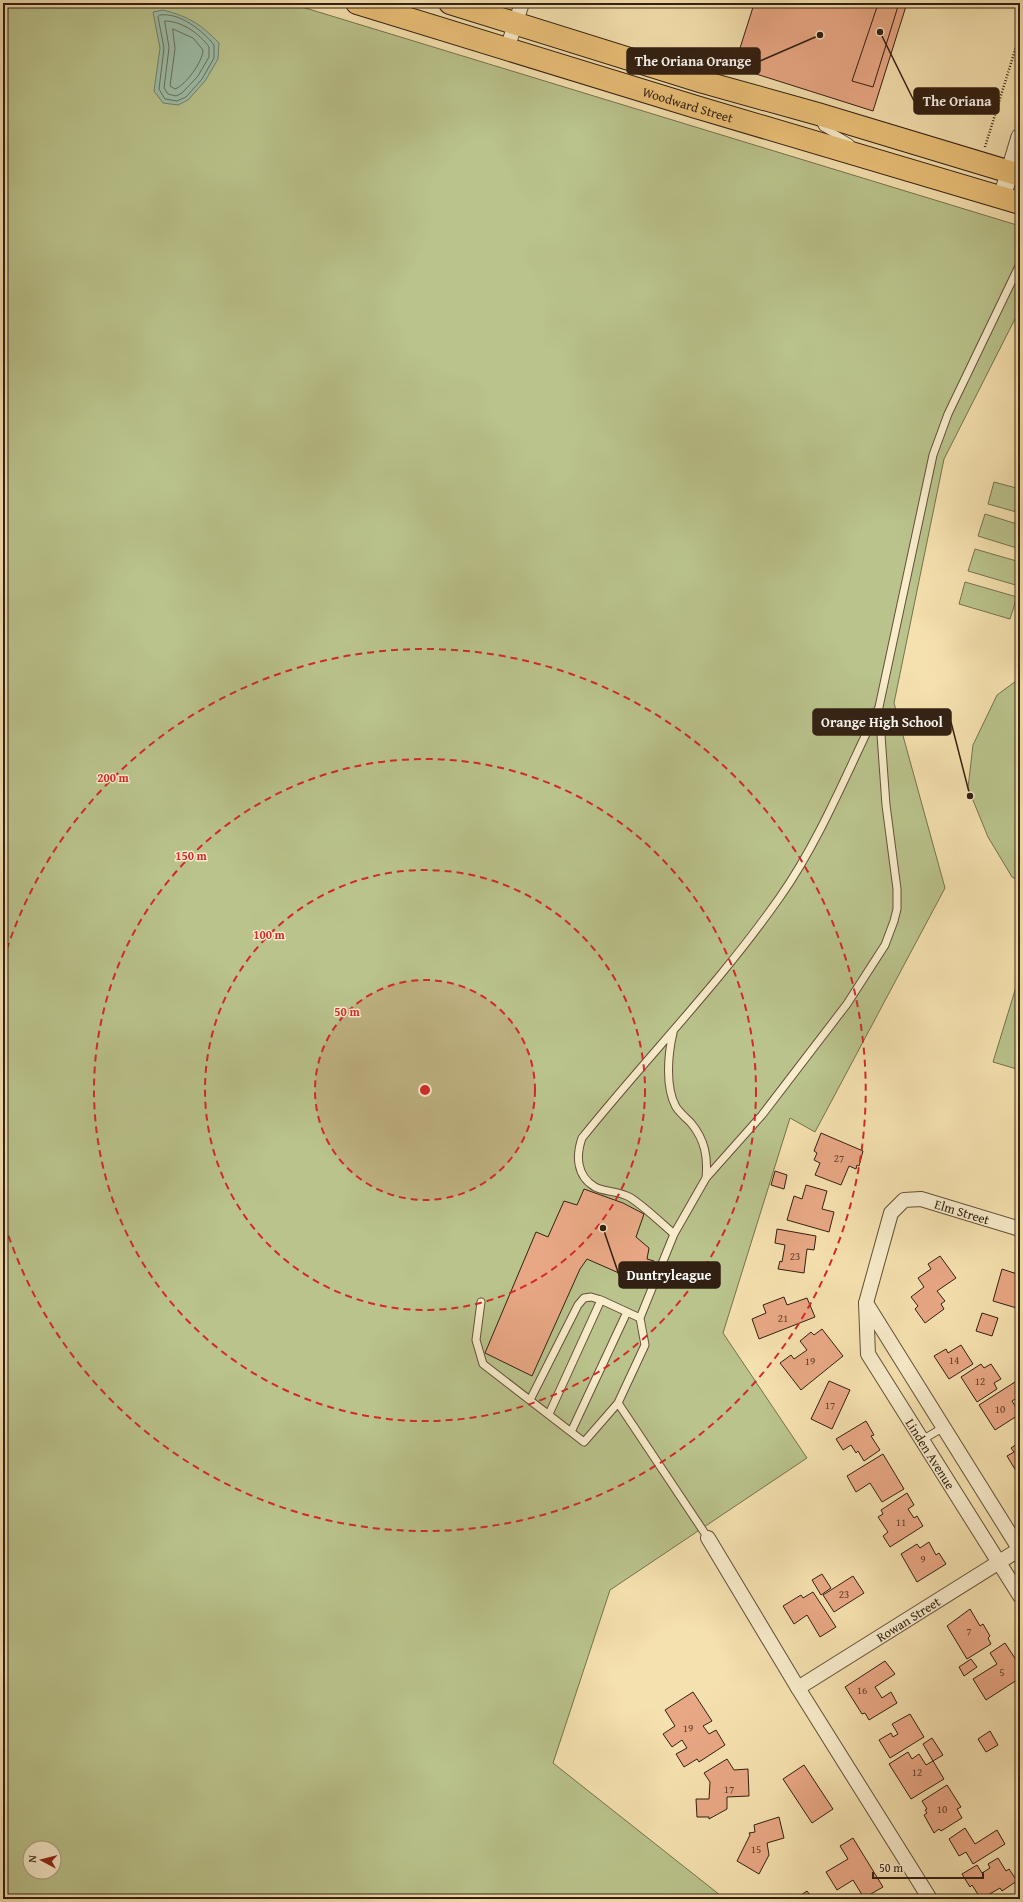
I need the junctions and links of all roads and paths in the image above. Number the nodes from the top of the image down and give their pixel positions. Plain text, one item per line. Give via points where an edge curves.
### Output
1 (357, 3) edge
2 (450, 3) edge
3 (519, 13) edge
4 (1020, 34) edge
5 (507, 49) junction
6 (818, 114) junction
7 (1020, 138) edge
8 (985, 148) dead end
9 (884, 161) junction
10 (1015, 174) edge
11 (1011, 200) edge
12 (1020, 264) edge
13 (879, 707) junction
14 (673, 1032) junction
15 (706, 1178) junction
16 (904, 1200) joint
17 (1020, 1229) edge
18 (674, 1234) junction
19 (601, 1300) junction
20 (481, 1302) dead end
21 (866, 1303) junction
22 (627, 1312) junction
23 (640, 1318) junction
24 (530, 1400) junction
25 (618, 1403) junction
26 (549, 1414) junction
27 (944, 1427) junction
28 (571, 1432) junction
29 (922, 1440) junction
30 (708, 1538) joint
31 (1020, 1550) edge
32 (998, 1564) junction
33 (1020, 1596) edge
34 (798, 1688) junction
35 (930, 1899) edge

1 - 5 highway, Woodward Street
2 - 3 highway, Woodward Street
3 - 5 street
3 - 6 highway, Woodward Street via 703,82
4 - 8 path
5 - 9 highway, Woodward Street
6 - 9 lane via 823,128
6 - 10 highway, Woodward Street
7 - 10 street
9 - 11 highway, Woodward Street
10 - 11 street
12 - 13 lane via 948,414 932,455
13 - 14 lane via 808,851 780,896 705,995
13 - 15 lane via 886,804 897,889 894,921 885,945 847,1004 762,1115
14 - 15 lane via 672,1096 676,1106 692,1124 706,1151
14 - 18 lane via 582,1138 577,1155 578,1167 596,1187 630,1197
15 - 18 lane
16 - 17 street, Elm Street via 921,1199
16 - 21 street, Linden Avenue via 891,1213
18 - 23 lane
19 - 22 lane
19 - 24 lane via 591,1296 584,1298 578,1305
19 - 26 lane
20 - 24 lane via 476,1340 483,1364
21 - 27 street, Linden Avenue
21 - 29 street, Linden Avenue via 868,1354
22 - 23 lane
22 - 28 lane
23 - 25 lane via 646,1345
24 - 26 lane
25 - 28 lane via 584,1442
25 - 30 lane
26 - 28 lane
27 - 29 lane
27 - 31 street, Linden Avenue
29 - 32 street, Linden Avenue
30 - 34 street
31 - 32 street, Rowan Street
32 - 33 street, Linden Avenue
32 - 34 street, Rowan Street
34 - 35 street

